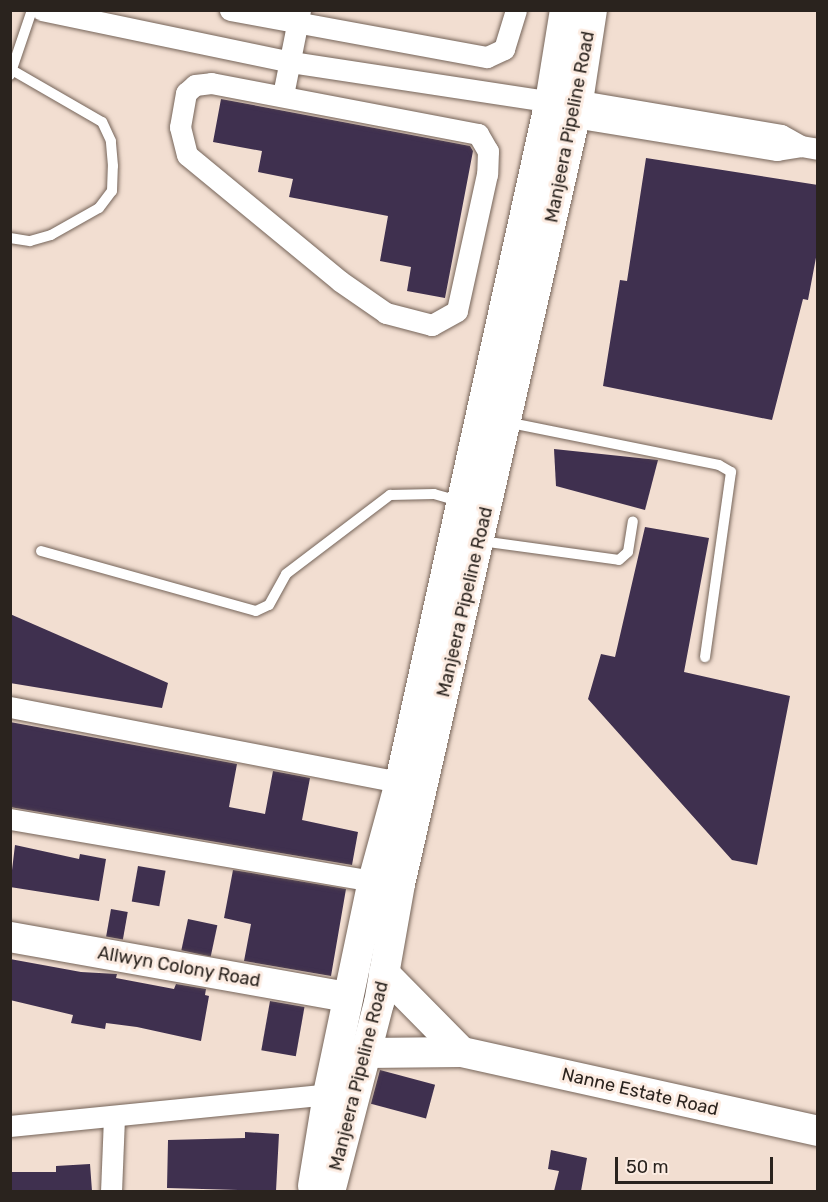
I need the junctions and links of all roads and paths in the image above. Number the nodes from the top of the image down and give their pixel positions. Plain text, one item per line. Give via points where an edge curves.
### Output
1 (32, 10) edge
2 (42, 10) edge
3 (230, 10) edge
4 (516, 10) edge
5 (566, 10) edge
6 (592, 10) edge
7 (299, 16) edge
8 (291, 62) junction
9 (11, 72) edge
10 (283, 95) junction
11 (558, 106) junction
12 (809, 148) edge
13 (10, 238) edge
14 (506, 422) junction
15 (462, 502) junction
16 (633, 521) dead end
17 (479, 540) junction
18 (41, 551) dead end
19 (705, 657) dead end
20 (440, 659) junction
21 (10, 707) edge
22 (400, 782) junction
23 (10, 819) edge
24 (372, 881) junction
25 (10, 937) edge
26 (384, 973) junction
27 (348, 997) junction
28 (462, 1052) junction
29 (366, 1053) junction
30 (328, 1094) junction
31 (114, 1116) junction
32 (10, 1126) edge
33 (818, 1131) edge
34 (111, 1191) edge
35 (313, 1191) edge
36 (330, 1191) edge

1 - 9 lane
2 - 8 street
3 - 7 street
4 - 7 street via 504,49 487,57
5 - 11 main road, Manjeera Pipeline Road
6 - 11 main road, Manjeera Pipeline Road
7 - 8 street
8 - 10 street
8 - 11 street
9 - 13 lane via 102,122 111,141 113,166 112,191 99,208 51,235 30,241
10 - 10 street via 478,134 484,141 487,174 457,311 432,325 386,313 340,281 187,155 180,126 186,93 195,85 211,83
11 - 12 street via 781,135
11 - 14 main road, Manjeera Pipeline Road
11 - 15 main road, Manjeera Pipeline Road
14 - 17 main road, Manjeera Pipeline Road
14 - 19 lane via 719,465 731,472
15 - 18 lane via 434,494 390,495 286,574 269,605 256,611
15 - 20 main road, Manjeera Pipeline Road
16 - 17 lane via 628,552 619,560
17 - 20 main road, Manjeera Pipeline Road
20 - 22 main road, Manjeera Pipeline Road
20 - 26 main road, Manjeera Pipeline Road
21 - 22 street
22 - 24 main road, Manjeera Pipeline Road
23 - 24 street
24 - 27 main road, Manjeera Pipeline Road
25 - 27 main road, Allwyn Colony Road
26 - 28 main road
26 - 29 main road, Manjeera Pipeline Road
27 - 30 main road, Manjeera Pipeline Road
28 - 29 main road, Nanne Estate Road
28 - 33 main road, Nanne Estate Road
29 - 36 main road, Manjeera Pipeline Road
30 - 31 street
30 - 35 main road, Manjeera Pipeline Road
31 - 32 street
31 - 34 street

